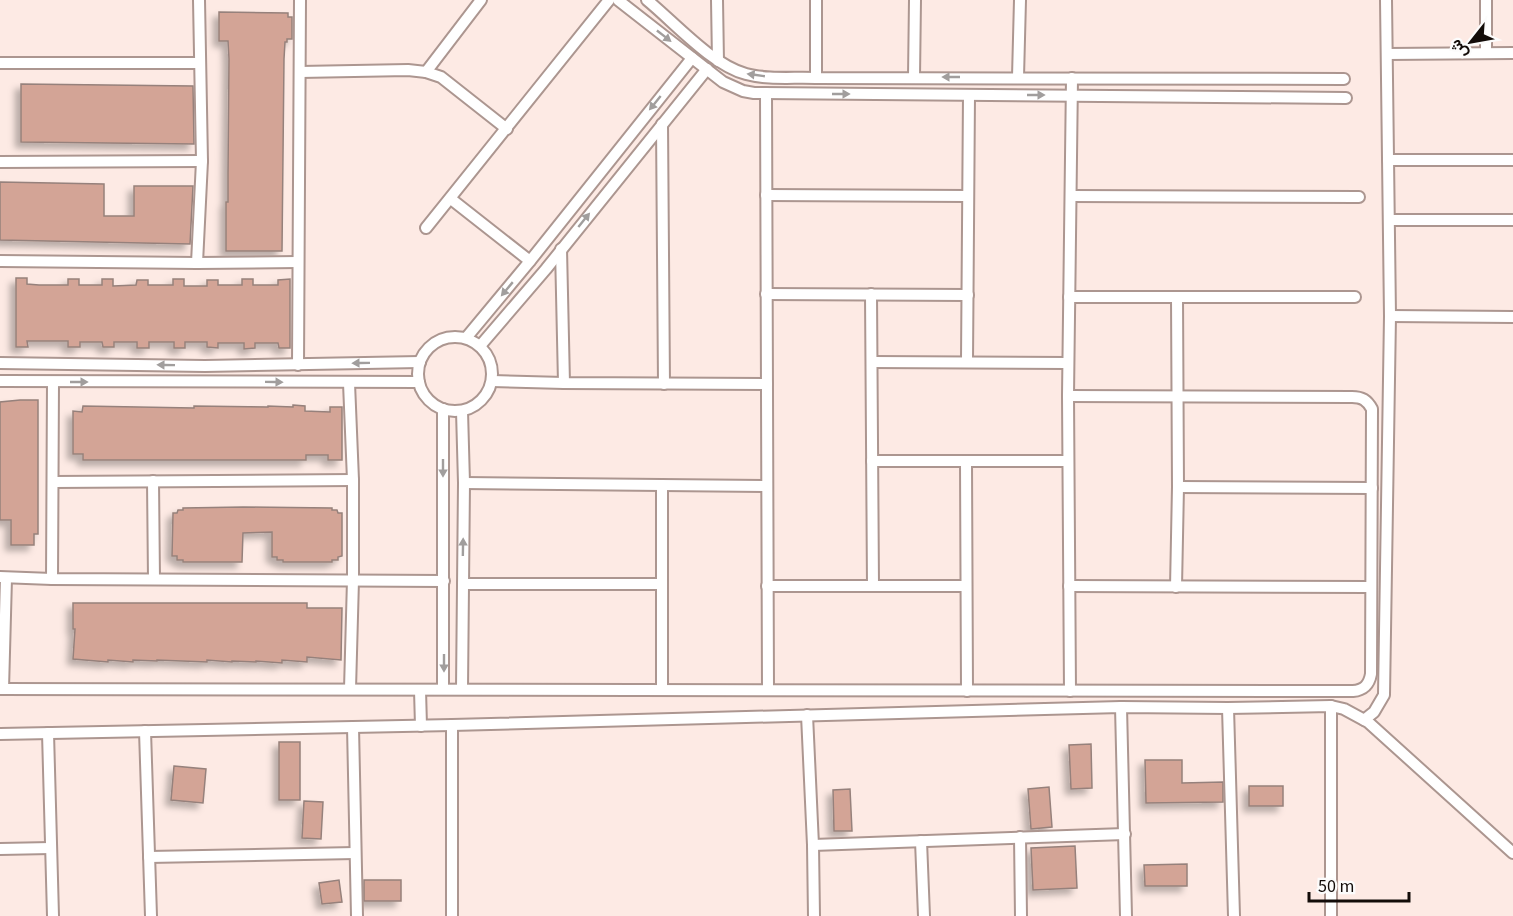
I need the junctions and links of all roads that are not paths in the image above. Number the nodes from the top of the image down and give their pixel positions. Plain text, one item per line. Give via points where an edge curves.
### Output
1 (199, 0) edge
2 (300, 0) edge
3 (481, 0) edge
4 (609, 0) edge
5 (618, 0) edge
6 (647, 0) edge
7 (717, 0) edge
8 (816, 0) edge
9 (915, 0) edge
10 (1020, 0) edge
11 (1386, 0) edge
12 (1486, 0) edge
13 (1486, 53) junction
14 (1513, 53) edge
15 (1387, 54) junction
16 (692, 58) junction
17 (718, 61) junction
18 (0, 63) edge
19 (200, 63) junction
20 (707, 69) junction
21 (300, 72) junction
22 (426, 72) junction
23 (914, 77) junction
24 (1018, 77) junction
25 (816, 78) junction
26 (1072, 78) junction
27 (1344, 79) dead end
28 (766, 93) junction
29 (969, 95) junction
30 (1072, 95) junction
31 (1346, 98) dead end
32 (662, 124) junction
33 (507, 129) junction
34 (202, 160) junction
35 (1388, 160) junction
36 (1513, 160) edge
37 (0, 162) edge
38 (766, 195) junction
39 (1071, 195) junction
40 (968, 196) junction
41 (1359, 197) dead end
42 (451, 199) junction
43 (1389, 220) junction
44 (1513, 220) edge
45 (426, 228) dead end
46 (561, 249) junction
47 (0, 261) edge
48 (530, 261) junction
49 (298, 262) junction
50 (197, 263) junction
51 (766, 294) junction
52 (871, 294) junction
53 (968, 295) junction
54 (1070, 297) junction
55 (1178, 297) junction
56 (1355, 297) dead end
57 (1390, 316) junction
58 (1513, 317) edge
59 (466, 338) junction
60 (480, 346) junction
61 (967, 361) junction
62 (420, 362) junction
63 (872, 362) junction
64 (0, 363) edge
65 (1068, 363) junction
66 (298, 364) junction
67 (205, 366) junction
68 (0, 381) edge
69 (205, 381) junction
70 (492, 381) junction
71 (53, 382) junction
72 (419, 382) junction
73 (349, 383) junction
74 (564, 383) junction
75 (664, 384) junction
76 (767, 384) junction
77 (1068, 396) junction
78 (1178, 397) junction
79 (443, 409) junction
80 (462, 411) junction
81 (872, 461) junction
82 (1068, 461) junction
83 (966, 462) junction
84 (353, 480) junction
85 (153, 481) junction
86 (53, 482) junction
87 (464, 483) junction
88 (662, 485) junction
89 (767, 486) junction
90 (1178, 487) junction
91 (1372, 488) junction
92 (3, 578) edge
93 (52, 579) junction
94 (154, 579) junction
95 (353, 580) junction
96 (444, 580) junction
97 (463, 584) junction
98 (662, 584) junction
99 (767, 586) junction
100 (873, 586) junction
101 (966, 586) junction
102 (1069, 586) junction
103 (1176, 587) junction
104 (1371, 587) junction
105 (2, 689) edge
106 (350, 689) junction
107 (420, 690) junction
108 (443, 690) junction
109 (462, 690) junction
110 (662, 690) junction
111 (768, 690) junction
112 (967, 690) junction
113 (1070, 691) junction
114 (1331, 706) junction
115 (1120, 707) junction
116 (1228, 708) junction
117 (807, 715) junction
118 (1364, 720) junction
119 (452, 725) junction
120 (421, 726) junction
121 (353, 727) junction
122 (145, 731) junction
123 (48, 733) junction
124 (0, 734) edge
125 (1125, 834) junction
126 (1020, 837) junction
127 (921, 841) junction
128 (813, 845) junction
129 (51, 848) junction
130 (0, 849) edge
131 (1513, 853) edge
132 (355, 854) junction
133 (149, 857) junction
134 (52, 916) edge
135 (151, 916) edge
136 (357, 916) edge
137 (452, 916) edge
138 (813, 916) edge
139 (924, 916) edge
140 (1022, 916) edge
141 (1126, 916) edge
142 (1234, 916) edge
143 (1331, 916) edge

1 - 19 street
2 - 21 street
3 - 22 street
4 - 33 street
5 -> 16 street
6 - 17 street
7 - 17 street
8 - 25 street
9 - 23 street
10 - 24 street
11 - 15 street
12 - 13 street
13 - 14 street
13 - 15 street
15 - 35 street
16 - 20 street
16 -> 48 street
25 -> 17 street via 755,76
18 - 19 street
19 - 34 street
20 - 28 street via 732,87
20 - 32 street
21 - 22 street
21 - 49 street
22 - 33 street via 448,82
24 -> 23 street
23 - 25 street
24 - 26 street
26 - 27 street
26 - 30 street
28 -> 29 street
28 - 38 street
29 -> 30 street
29 - 40 street
30 - 31 street
30 - 39 street
46 -> 32 street
32 - 75 street
33 - 42 street
34 - 37 street
34 - 50 street
35 - 36 street
35 - 43 street
38 - 40 street
38 - 51 street
39 - 41 street
39 - 54 street
40 - 53 street
42 - 45 street
42 - 48 street
43 - 44 street
43 - 57 street
46 - 60 street
46 - 74 street
47 - 50 street
48 -> 59 street
49 - 50 street
49 - 66 street
51 - 52 street
51 - 76 street
52 - 53 street
52 - 63 street
53 - 61 street
54 - 55 street
54 - 65 street
55 - 56 street
55 - 78 street
57 - 58 street
57 - 118 street via 1384,695
59 - 60 street
59 - 62 street via 442,339 428,348
60 - 70 street via 492,366
61 - 63 street
61 - 65 street
62 -> 66 street
62 - 72 street
63 - 81 street
67 -> 64 street
65 - 77 street
66 - 67 street
67 - 69 street
68 - 71 street
71 -> 69 street
69 -> 73 street
70 - 74 street
70 - 80 street via 484,397
71 - 86 street
72 - 73 street
72 - 79 street via 425,396
73 - 84 street
74 - 75 street
75 - 76 street
76 - 89 street
77 - 78 street
77 - 82 street
78 - 90 street
78 - 91 street via 1360,397 1372,409
79 - 80 street
79 -> 96 street
80 - 87 street
81 - 83 street
81 - 100 street
82 - 83 street
82 - 102 street
83 - 101 street
84 - 85 street
84 - 95 street
85 - 86 street
85 - 94 street
86 - 93 street
87 - 88 street
97 -> 87 street
88 - 89 street
88 - 98 street
89 - 99 street
90 - 91 street
90 - 103 street
91 - 104 street
92 - 93 street
92 - 105 street
93 - 94 street
94 - 95 street
95 - 96 street
95 - 106 street
96 -> 108 street
97 - 98 street
97 - 109 street
98 - 110 street
99 - 100 street
99 - 111 street
100 - 101 street
101 - 112 street
102 - 103 street
102 - 113 street
103 - 104 street
104 - 113 street via 1371,674 1366,687 1360,690
105 - 106 street
106 - 107 street
107 - 108 street
107 - 120 street
108 - 109 street
109 - 110 street
110 - 111 street
111 - 112 street
112 - 113 street
114 - 116 street
114 - 118 street
114 - 143 street
115 - 116 street
115 - 117 street
115 - 125 street
116 - 142 street
117 - 119 street
117 - 128 street
118 - 131 street
119 - 120 street
119 - 137 street
120 - 121 street
121 - 122 street
121 - 132 street
122 - 123 street
122 - 133 street
123 - 124 street
123 - 129 street
125 - 126 street
125 - 141 street
126 - 127 street
126 - 140 street
127 - 128 street
127 - 139 street
128 - 138 street
129 - 130 street
129 - 134 street
132 - 133 street
132 - 136 street
133 - 135 street

